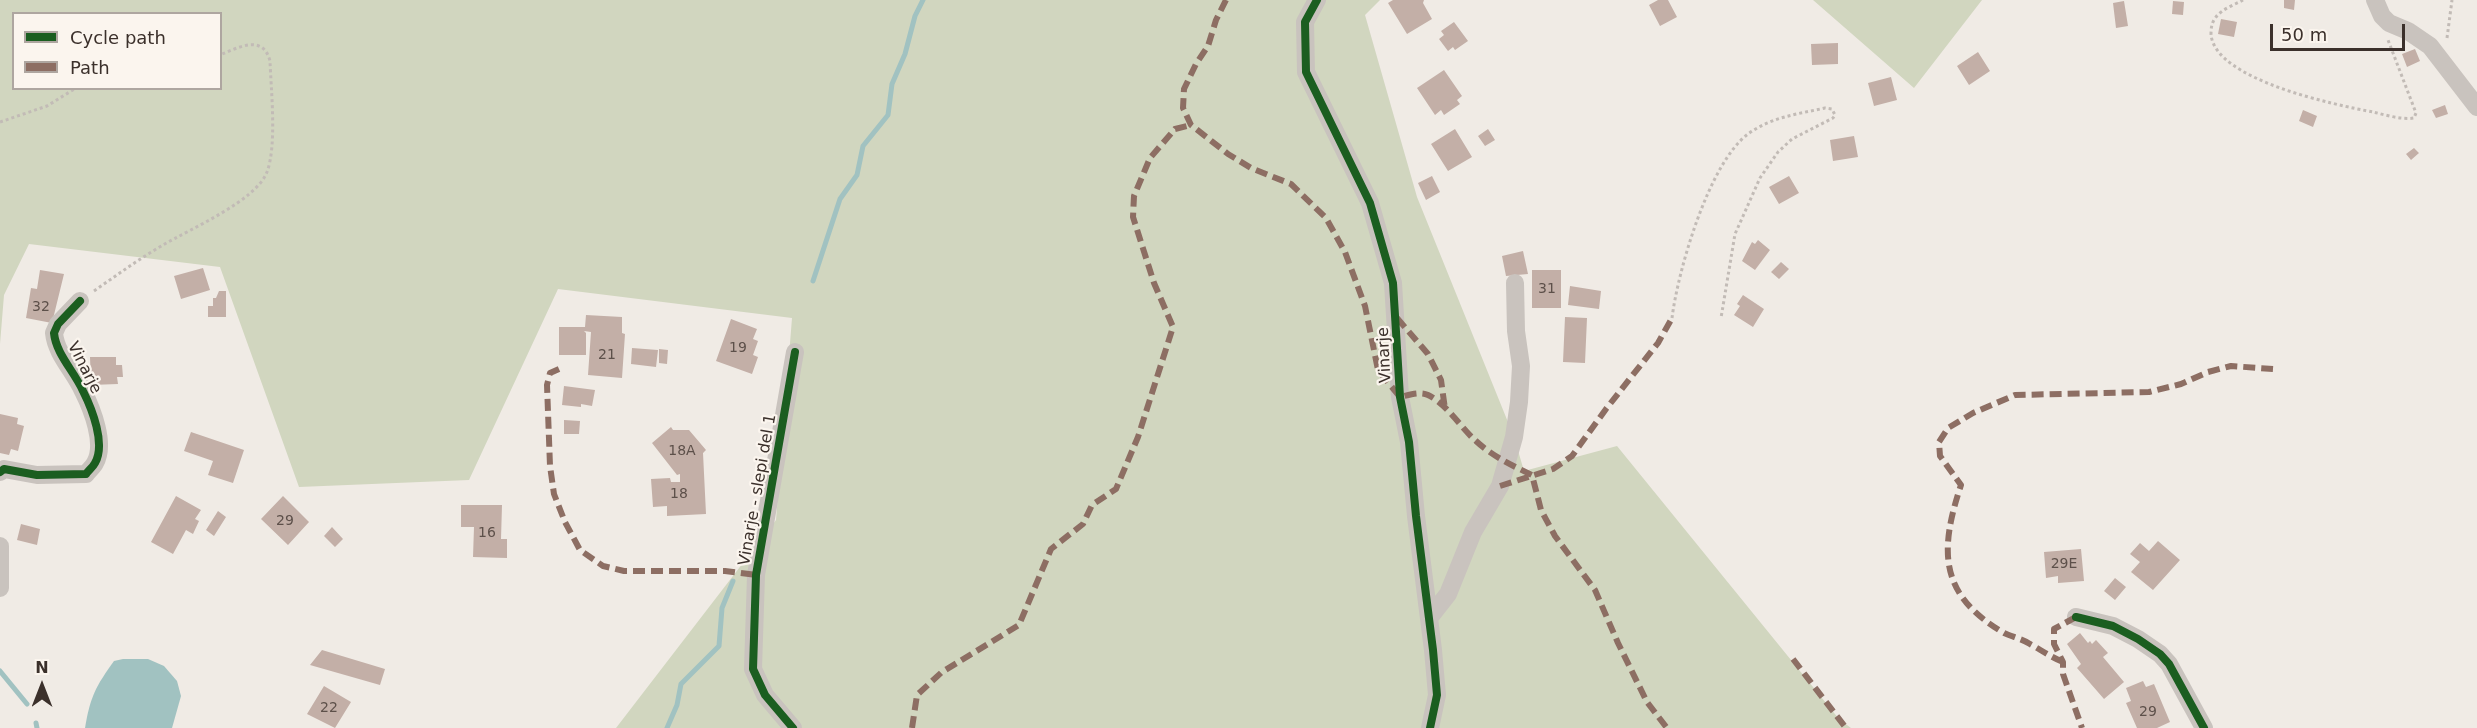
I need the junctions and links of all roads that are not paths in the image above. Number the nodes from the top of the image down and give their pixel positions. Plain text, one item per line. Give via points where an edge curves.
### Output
1 (1317, 0) edge
2 (2375, 0) edge
3 (2477, 107) edge
4 (1515, 283) dead end
5 (80, 301) road end
6 (795, 352) dead end
7 (0, 472) edge
8 (0, 546) edge
9 (0, 588) edge
10 (1430, 616) junction
11 (2076, 617) dead end
12 (793, 728) edge
13 (1430, 728) edge
14 (2204, 728) edge

1 - 10 street, Vinarje via 1305,22 1306,72 1370,203 1393,283 1400,397
2 - 3 street via 2389,23 2430,46
4 - 10 street via 1521,366 1514,437 1500,486 1473,532 1448,594
5 - 7 street, Vinarje via 54,333 91,413 99,442 96,461 86,474 37,475 4,469
6 - 12 street, Vinarje - slepi del 1 via 756,574 753,669 765,695
8 - 9 street
10 - 13 street, Vinarje via 1437,695
11 - 14 street via 2113,626 2160,654

